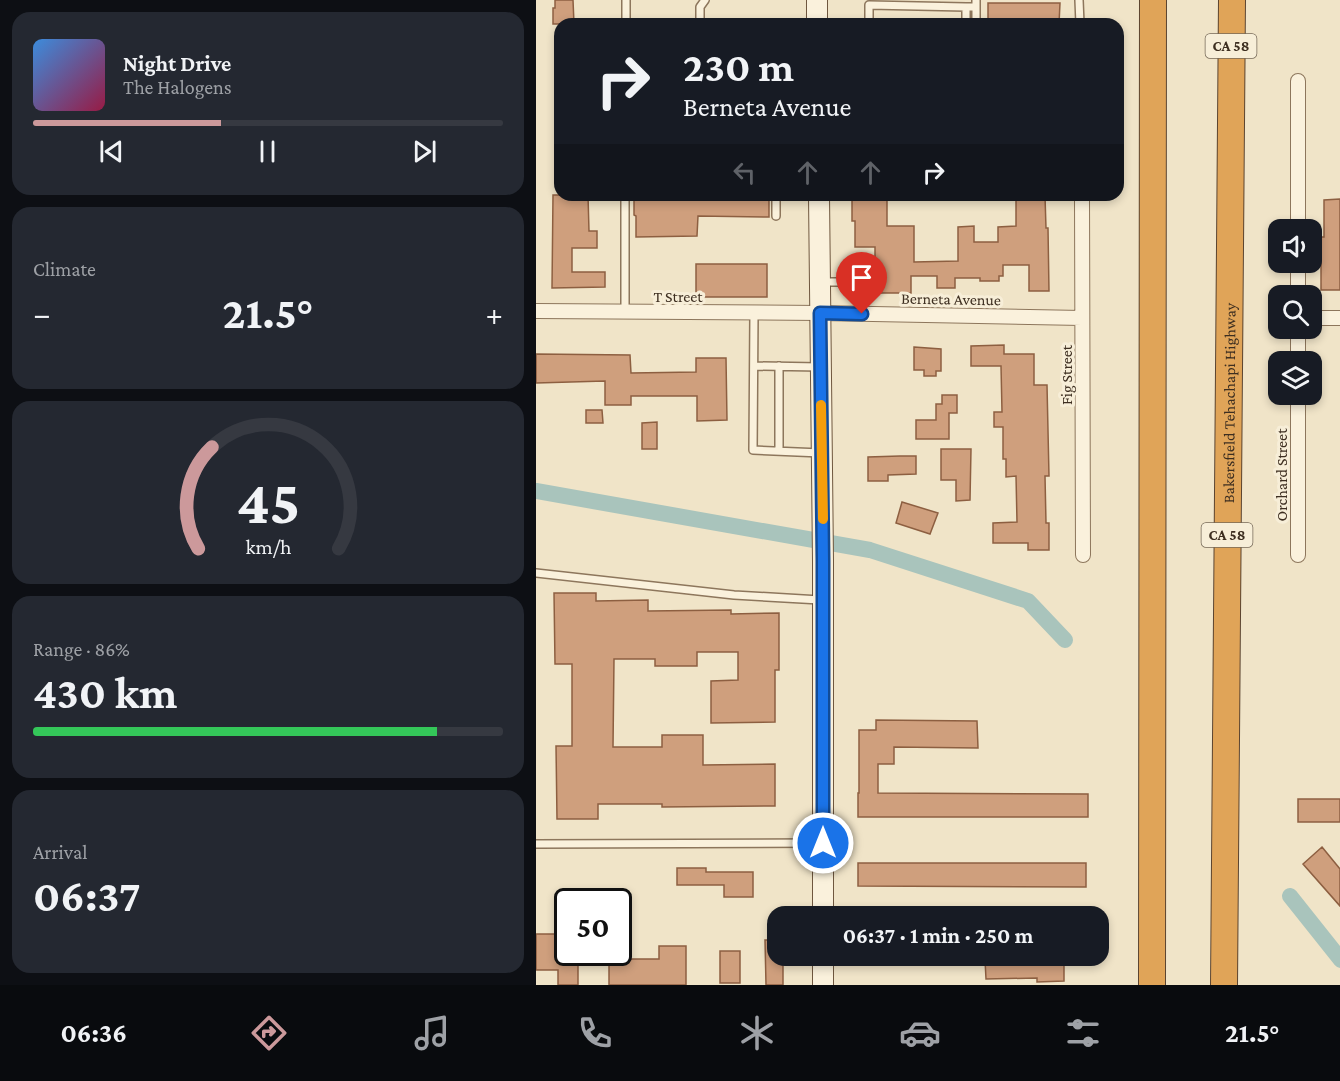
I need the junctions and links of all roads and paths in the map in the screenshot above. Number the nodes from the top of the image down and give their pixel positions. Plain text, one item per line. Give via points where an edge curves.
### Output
1 (626, 0) edge
2 (705, 0) edge
3 (817, 0) edge
4 (1079, 0) edge
5 (1147, 0) edge
6 (1153, 0) edge
7 (1232, 0) edge
8 (1241, 0) edge
9 (976, 3) edge
10 (966, 7) junction
11 (626, 18) edge
12 (700, 18) edge
13 (818, 18) edge
14 (869, 18) edge
15 (966, 18) edge
16 (1080, 18) edge
17 (1153, 81) junction
18 (1298, 81) dead end
19 (1231, 92) junction
20 (625, 201) edge
21 (776, 201) edge
22 (819, 201) edge
23 (1082, 201) edge
24 (776, 216) dead end
25 (1298, 219) edge
26 (819, 282) junction
27 (536, 312) edge
28 (625, 313) junction
29 (754, 313) junction
30 (820, 313) junction
31 (862, 314) junction
32 (1082, 318) junction
33 (1322, 318) edge
34 (1340, 318) edge
35 (754, 366) junction
36 (779, 366) junction
37 (820, 367) junction
38 (1298, 405) edge
39 (779, 451) junction
40 (821, 453) junction
41 (1083, 555) dead end
42 (1298, 555) dead end
43 (536, 573) edge
44 (823, 600) junction
45 (823, 843) junction
46 (536, 844) edge
47 (823, 906) edge
48 (822, 966) edge
49 (1152, 979) edge
50 (1224, 981) edge
51 (822, 985) edge

1 - 11 lane
2 - 12 lane
3 - 13 main road
4 - 16 lane
5 - 17 highway
6 - 17 highway
7 - 19 highway, Bakersfield Tehachapi Highway / CA 58
8 - 19 highway
9 - 10 lane
10 - 14 lane via 869,5
10 - 15 lane
17 - 49 highway
18 - 25 street
19 - 50 highway, Bakersfield Tehachapi Highway / CA 58
20 - 28 lane
21 - 24 lane
22 - 26 main road
23 - 32 street, Fig Street
26 - 30 main road
26 - 31 lane via 863,282
27 - 28 street, T Street
28 - 29 street, T Street
29 - 30 street, T Street
29 - 35 lane
30 - 31 street, Berneta Avenue
30 - 37 main road
31 - 32 street, Berneta Avenue
32 - 41 street, Fig Street
33 - 34 street
35 - 36 lane
35 - 39 lane via 753,450
36 - 37 lane
36 - 39 lane
37 - 40 main road
38 - 42 street, Orchard Street
39 - 40 lane
40 - 44 main road
43 - 44 lane via 734,595
44 - 45 main road
45 - 46 lane
45 - 47 main road
48 - 51 main road

